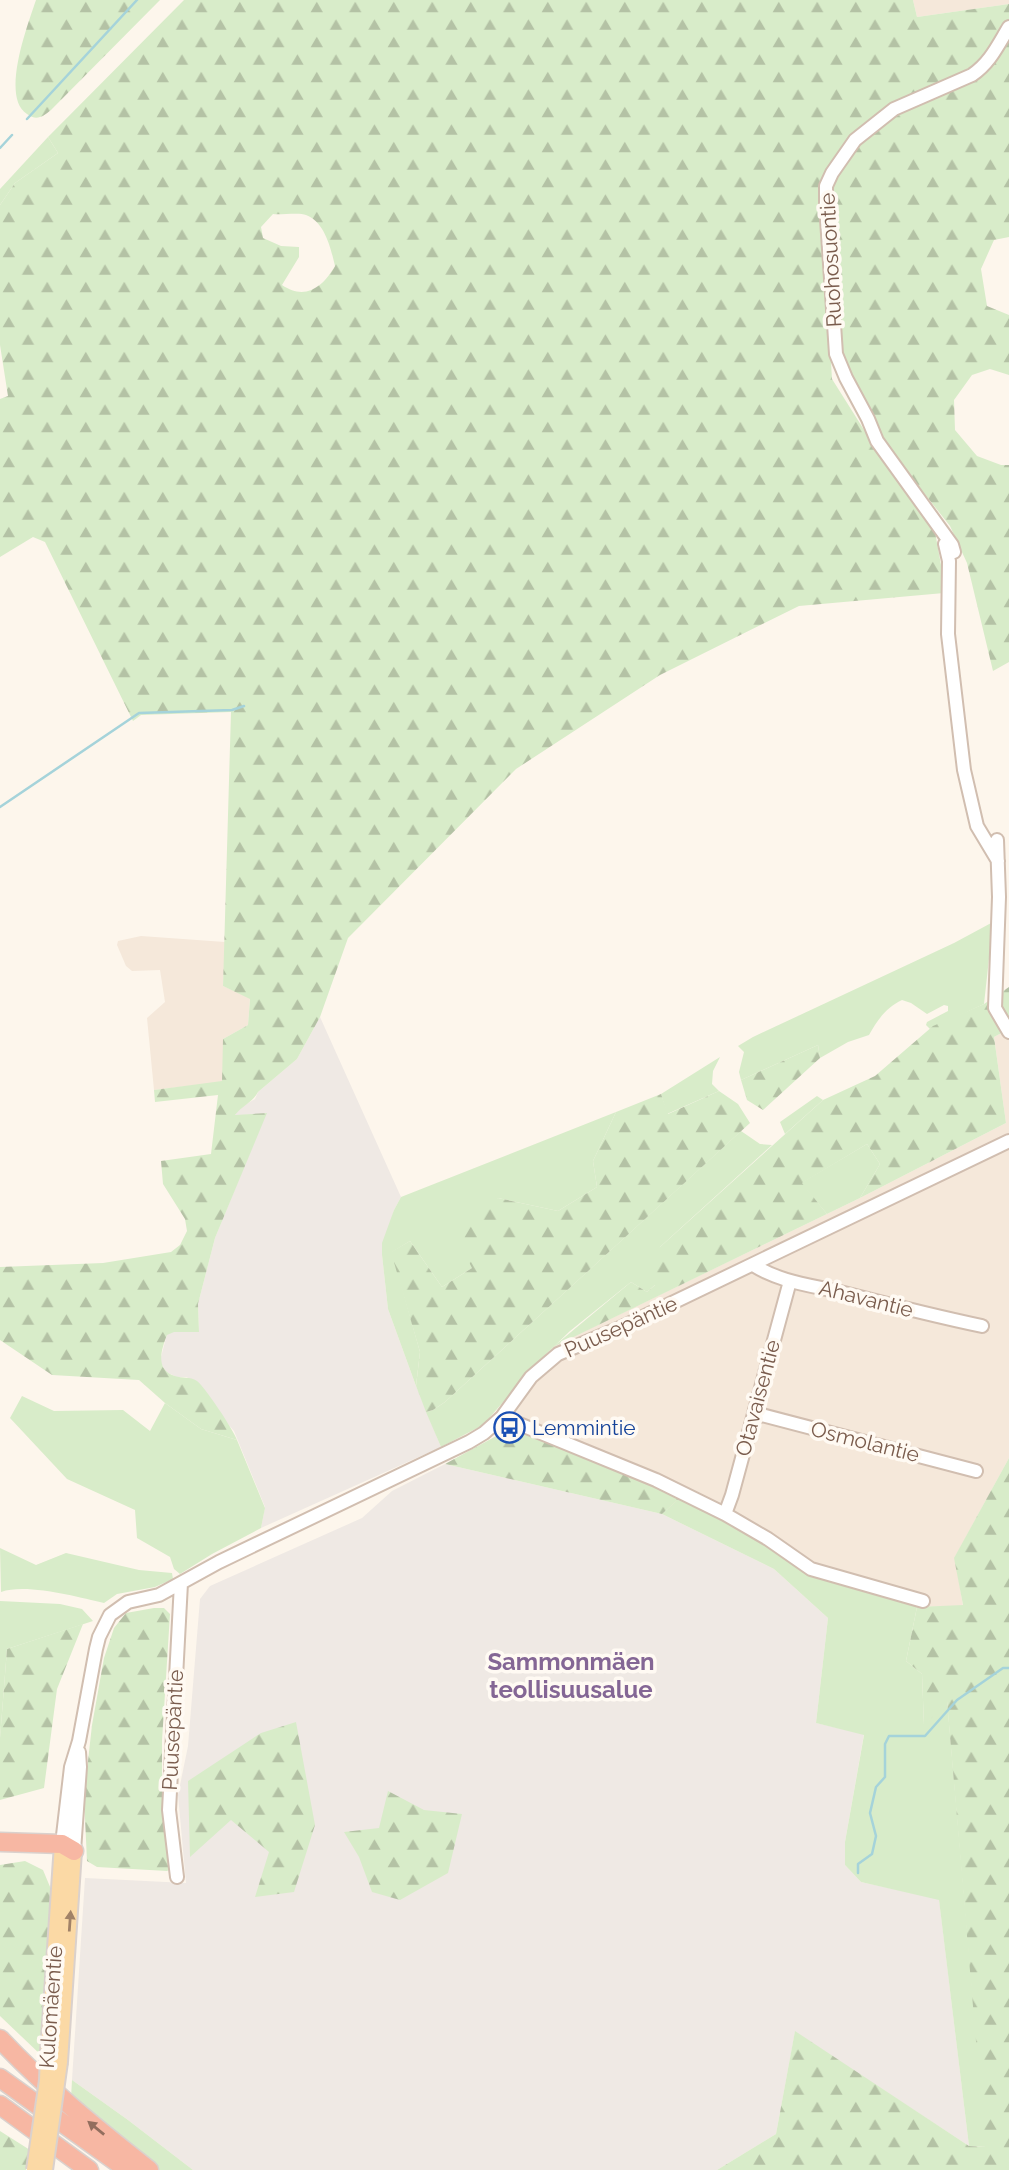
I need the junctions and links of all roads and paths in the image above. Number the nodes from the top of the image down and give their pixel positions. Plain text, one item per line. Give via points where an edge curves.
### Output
1 (1009, 27) edge
2 (941, 529) junction
3 (954, 552) dead end
4 (997, 840) dead end
5 (998, 861) junction
6 (1009, 1032) edge
7 (1009, 1141) edge
8 (753, 1265) junction
9 (790, 1281) junction
10 (982, 1326) dead end
11 (754, 1413) junction
12 (502, 1417) junction
13 (976, 1471) dead end
14 (725, 1514) junction
15 (181, 1583) junction
16 (923, 1601) dead end
17 (0, 1842) edge
18 (65, 1850) junction
19 (0, 1854) edge
20 (177, 1877) dead end
21 (0, 2039) edge
22 (54, 2058) junction
23 (0, 2078) edge
24 (0, 2105) edge
25 (34, 2170) edge
26 (45, 2170) edge
27 (89, 2170) edge
28 (128, 2170) edge
29 (149, 2170) edge

1 - 2 street, Ruohosuontie via 981,69 894,109 855,140 826,186 836,354 877,441
2 - 3 street, Ruohosuontie
2 - 5 street via 949,561 948,635 964,770 977,826
4 - 5 street
5 - 6 street via 996,1008
7 - 8 street, Puusepäntie
8 - 9 street, Ahavantie
8 - 12 street, Puusepäntie via 558,1354 531,1377
9 - 10 street, Ahavantie
9 - 11 street, Otavaisentie
11 - 13 street, Osmolantie
11 - 14 street, Otavaisentie
12 - 14 street via 656,1480
12 - 15 street, Puusepäntie via 469,1442
14 - 16 street via 811,1569
15 - 18 street, Puusepäntie via 159,1595 128,1602 110,1615 99,1637
15 - 20 street, Puusepäntie via 169,1797
17 - 18 highway
18 - 19 highway
18 - 22 main road, Kulomäentie
29 -> 21 highway via 80,2115
22 - 25 main road, Kulomäentie, bridge
22 - 26 main road, Kulomäentie, bridge
23 - 28 highway
24 - 27 highway

